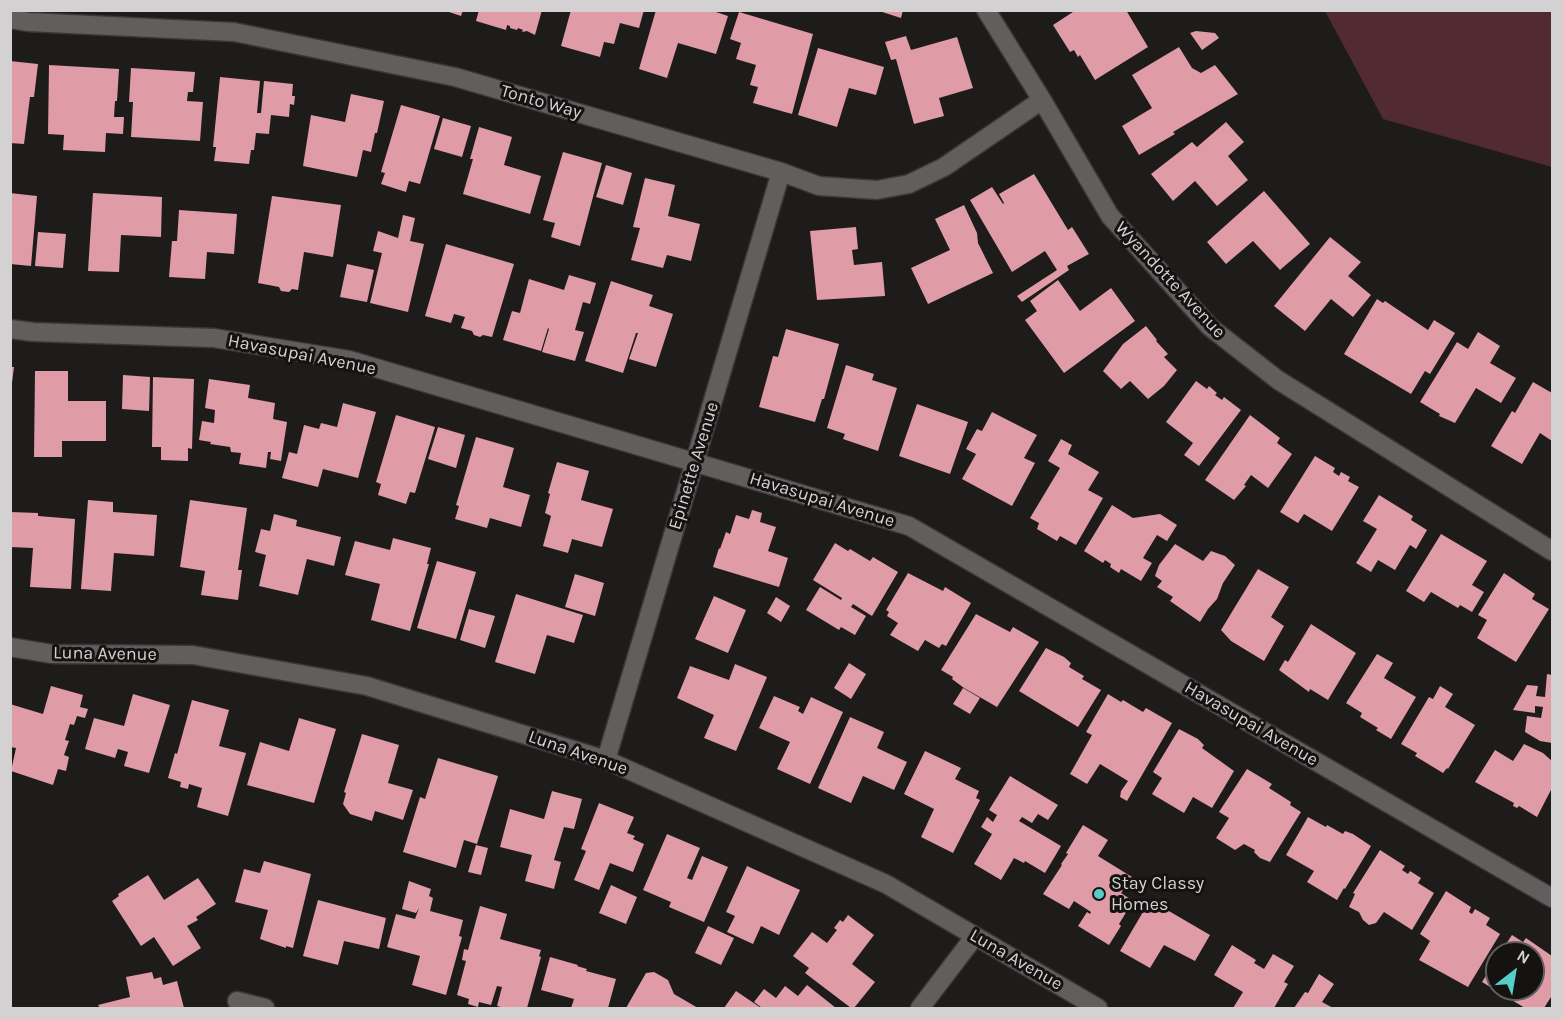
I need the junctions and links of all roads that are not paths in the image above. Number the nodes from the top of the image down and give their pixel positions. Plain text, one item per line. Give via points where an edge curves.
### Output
1 (986, 10) edge
2 (10, 19) edge
3 (1042, 100) junction
4 (781, 172) junction
5 (10, 329) edge
6 (696, 462) junction
7 (1552, 551) edge
8 (10, 647) edge
9 (606, 760) junction
10 (1552, 895) edge
11 (975, 936) junction
12 (237, 1001) dead end
13 (265, 1008) edge
14 (920, 1008) edge
15 (1098, 1008) edge

1 - 3 street, Wyandotte Avenue
2 - 4 street, Tonto Way via 234,32 455,77
3 - 4 street, Tonto Way via 944,167 909,184 877,190 819,186
3 - 7 street, Wyandotte Avenue via 1110,216 1210,327 1278,380
4 - 6 street, Epinette Avenue
5 - 6 street, Havasupai Avenue via 214,338 349,360
6 - 9 street, Epinette Avenue
6 - 10 street, Havasupai Avenue via 909,526
8 - 9 street, Luna Avenue via 52,654 193,655 367,686
9 - 11 street, Luna Avenue via 886,884
11 - 14 street
11 - 15 street, Luna Avenue
12 - 13 street

